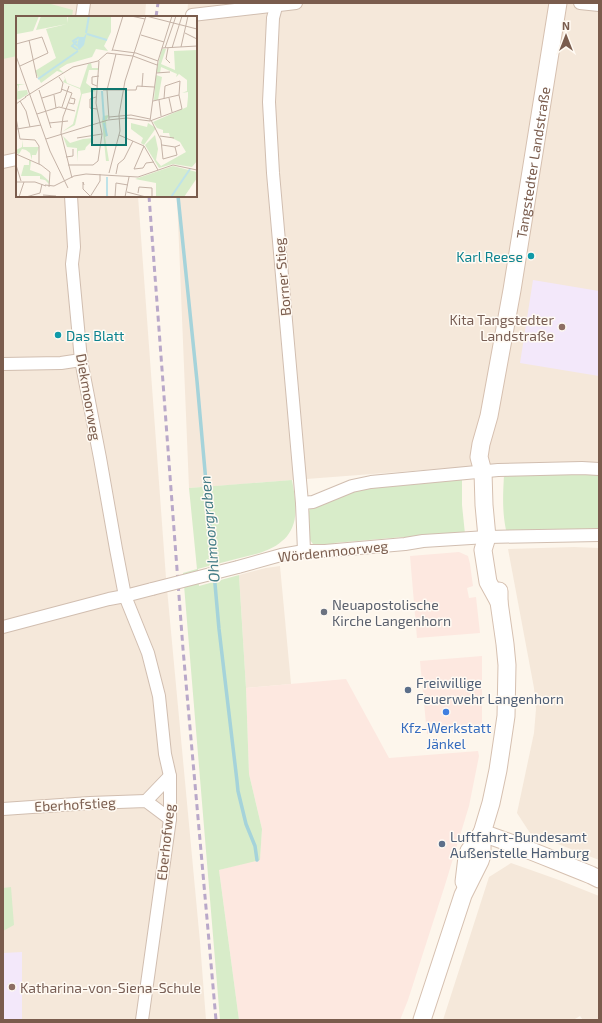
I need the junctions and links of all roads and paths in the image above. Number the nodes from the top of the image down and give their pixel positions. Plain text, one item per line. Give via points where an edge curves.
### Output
1 (84, 3) edge
2 (296, 3) edge
3 (558, 3) edge
4 (580, 3) edge
5 (277, 4) edge
6 (599, 5) edge
7 (192, 15) dead end
8 (82, 16) edge
9 (16, 159) edge
10 (3, 162) edge
11 (71, 197) edge
12 (81, 360) junction
13 (3, 364) edge
14 (599, 469) edge
15 (483, 472) junction
16 (302, 503) junction
17 (599, 535) edge
18 (487, 537) junction
19 (304, 551) junction
20 (125, 596) junction
21 (3, 627) edge
22 (170, 776) junction
23 (146, 801) junction
24 (3, 809) edge
25 (170, 819) junction
26 (482, 833) junction
27 (599, 879) edge
28 (142, 1020) edge
29 (422, 1020) edge

1 - 8 street
2 - 5 street
3 - 15 street, Tangstedter Landstraße via 489,416 490,458
4 - 6 street
5 - 7 street
5 - 16 street, Borner Stieg via 273,18 269,102
9 - 10 street
11 - 12 street, Diekmoorweg via 74,247 72,264
12 - 13 street
12 - 20 street, Diekmoorweg
14 - 15 street
15 - 16 street via 372,482 352,486 313,502
15 - 18 street, Tangstedter Landstraße
16 - 19 street, Borner Stieg
17 - 18 street, Wördenmoorweg
18 - 19 street, Wördenmoorweg
18 - 26 street, Tangstedter Landstraße via 494,549 499,581 507,686 506,716 498,770
19 - 20 street, Wördenmoorweg, bridge
20 - 21 street, Wördenmoorweg
20 - 22 street, Eberhofweg via 148,653 159,696
22 - 23 street
22 - 25 street, Eberhofweg
23 - 24 street, Eberhofstieg
23 - 25 street
25 - 28 street, Eberhofweg
26 - 27 street
26 - 29 street, Tangstedter Landstraße via 467,857 463,894

